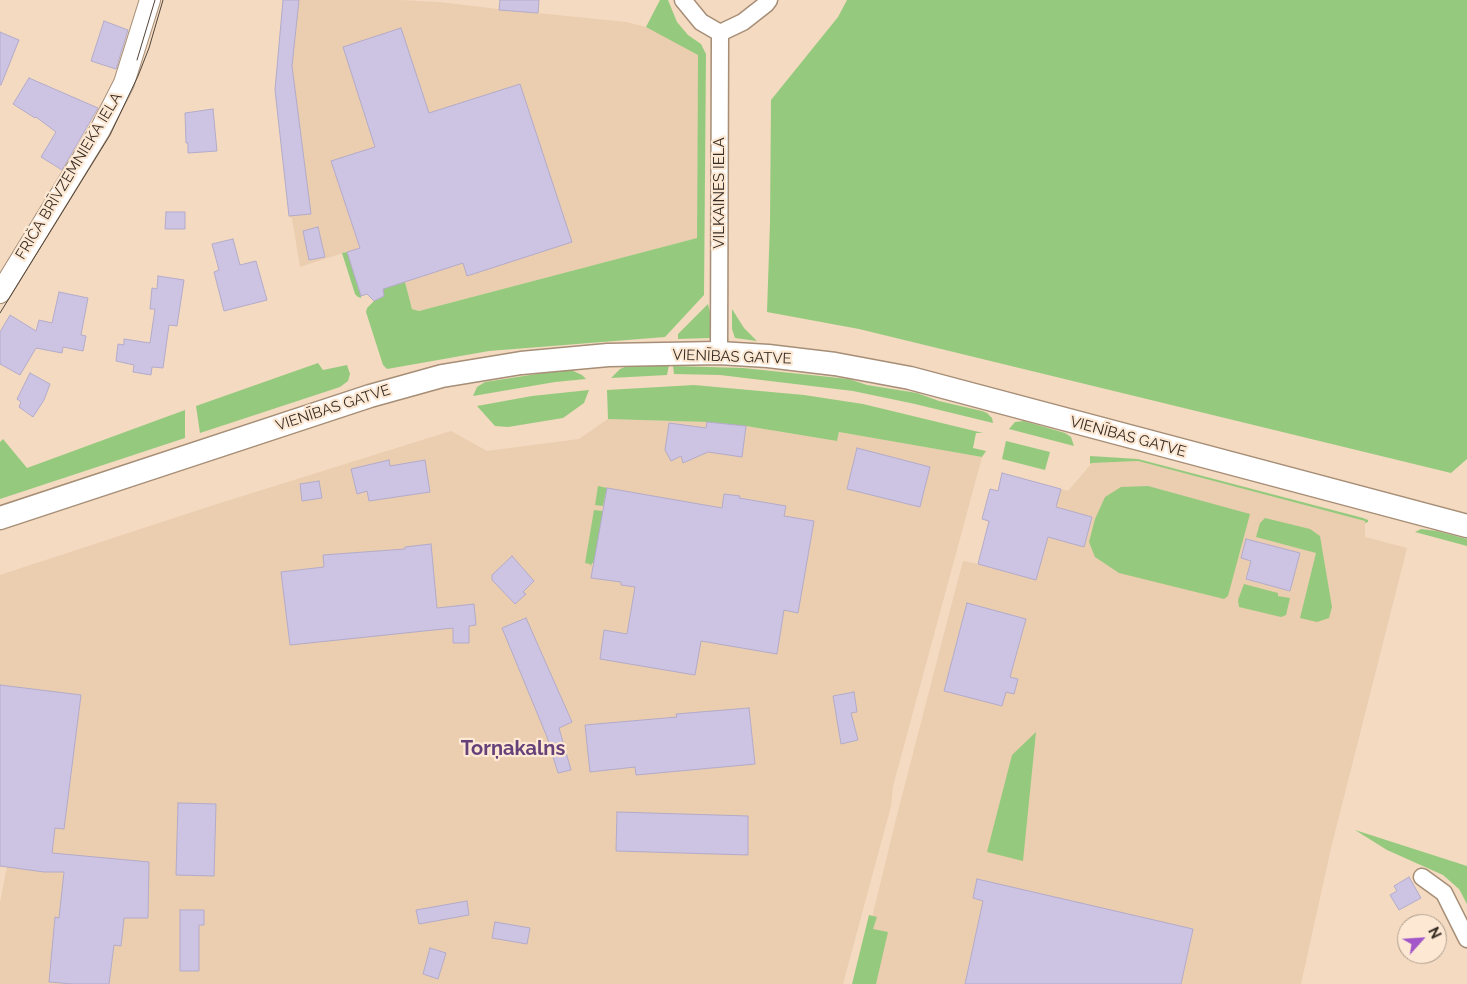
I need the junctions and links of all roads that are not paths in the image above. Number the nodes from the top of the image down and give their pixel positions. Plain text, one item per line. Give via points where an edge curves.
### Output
1 (150, 0) edge
2 (683, 0) edge
3 (769, 0) edge
4 (720, 33) junction
5 (0, 293) edge
6 (719, 353) junction
7 (0, 518) edge
8 (1467, 526) edge
9 (1422, 877) dead end
10 (1467, 939) edge

1 - 5 street, FRIČA BRĪVZEMNIEKA IELA via 124,83 100,130
2 - 4 street via 701,22
3 - 4 street via 742,22
4 - 6 street, VILKAINES IELA
6 - 7 main road, VIENĪBAS GATVE via 608,355 521,363 442,376 370,396
6 - 8 main road, VIENĪBAS GATVE via 835,364 910,378
9 - 10 street via 1444,893

